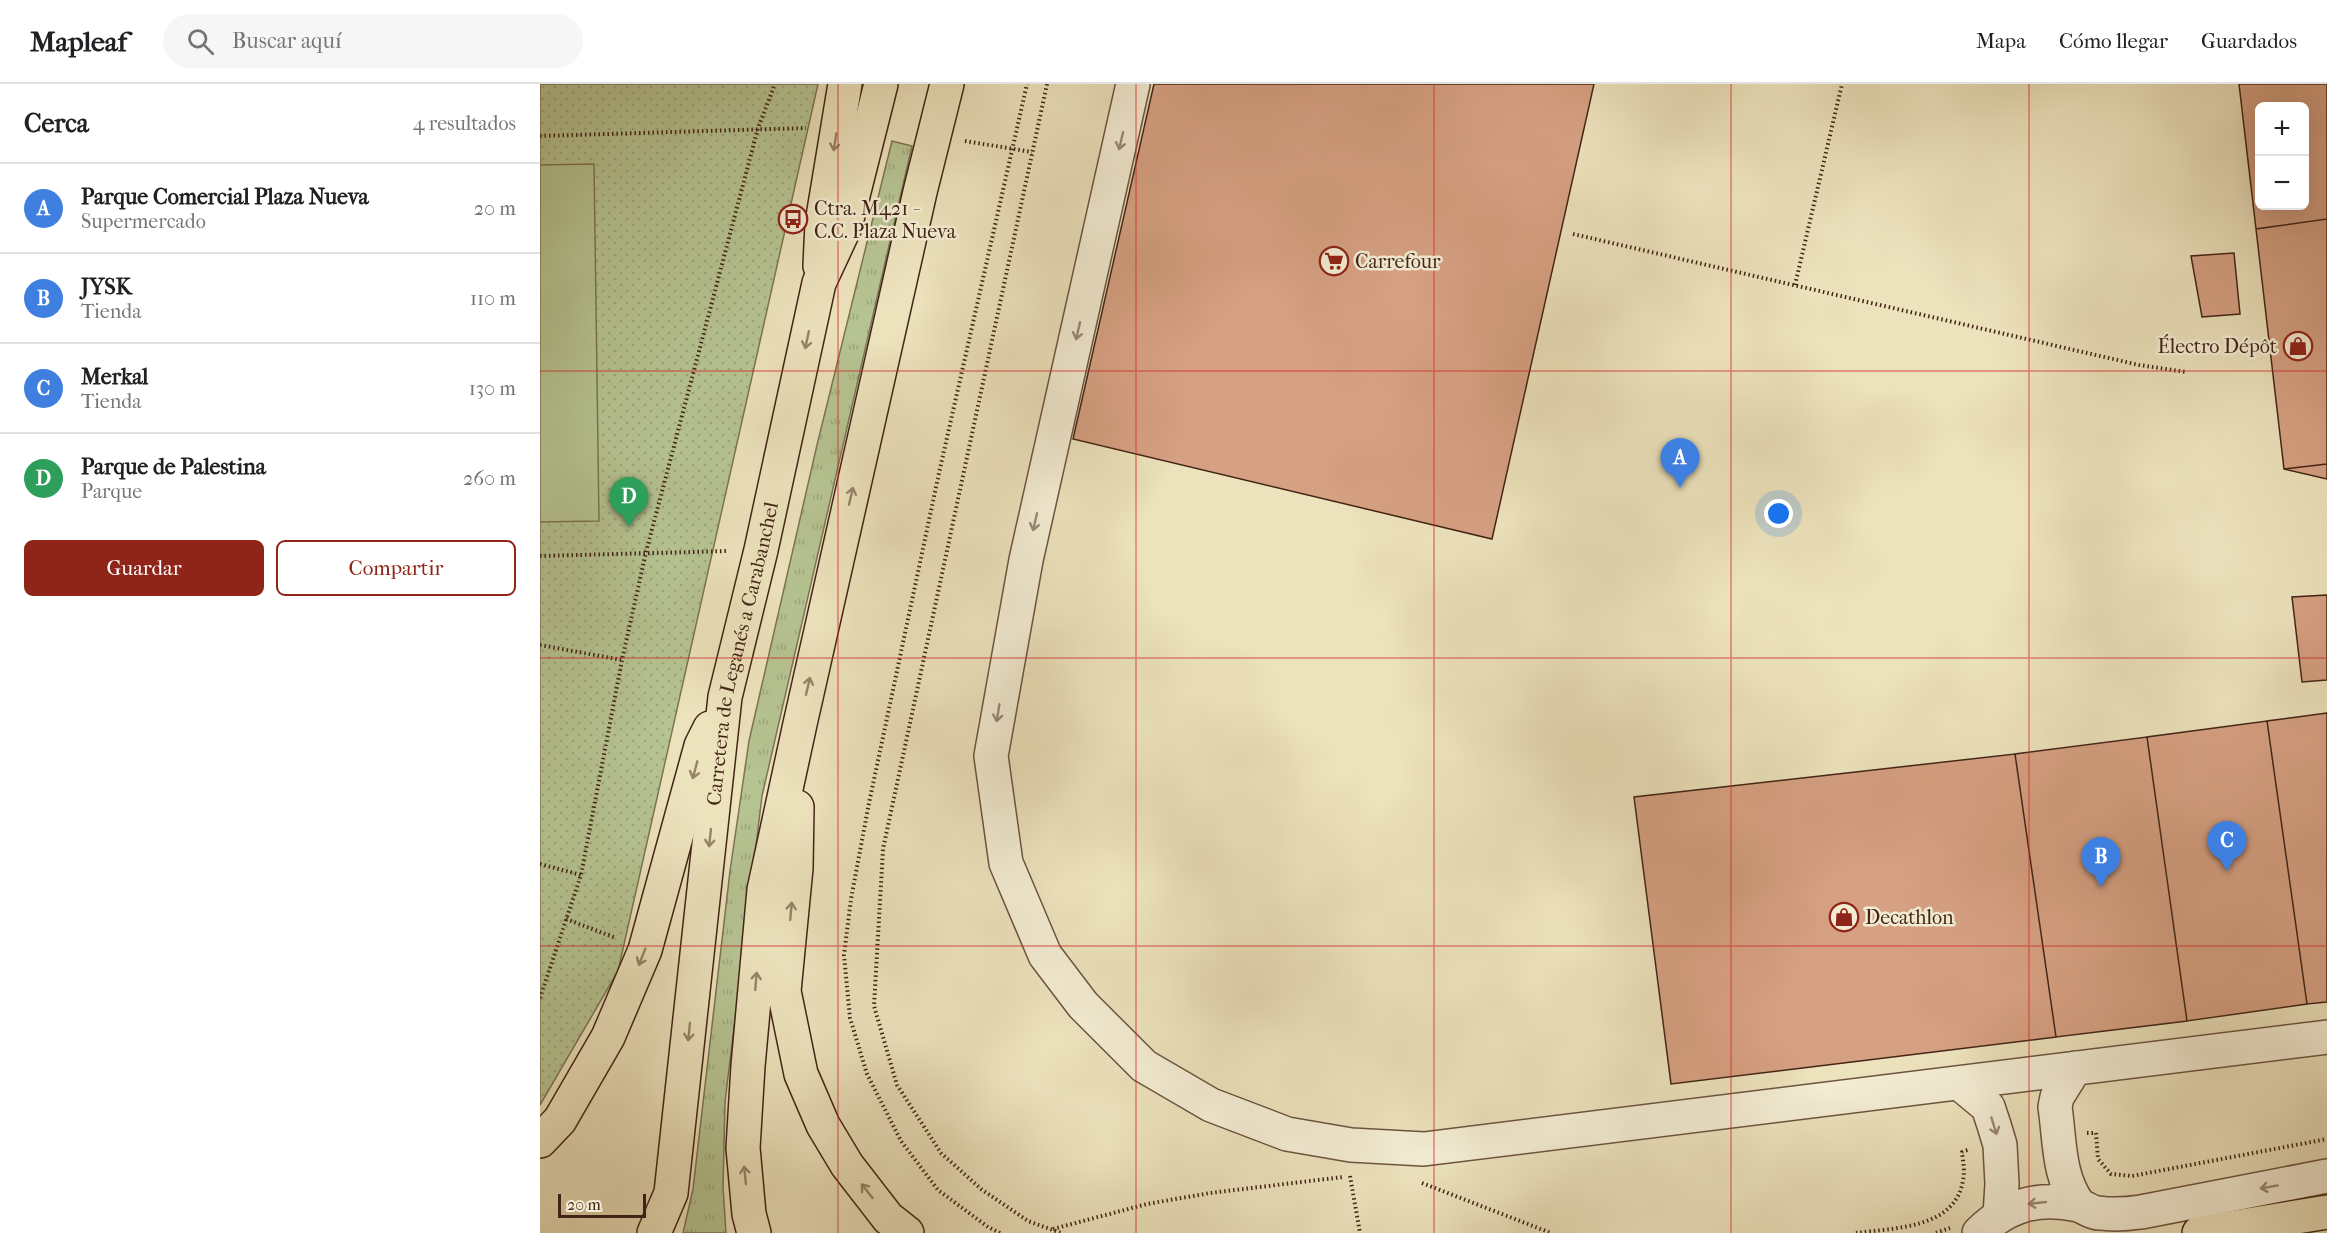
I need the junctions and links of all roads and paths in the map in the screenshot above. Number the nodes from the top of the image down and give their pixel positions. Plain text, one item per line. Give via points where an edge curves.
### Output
1 (775, 84) edge
2 (845, 84) edge
3 (881, 84) edge
4 (947, 84) edge
5 (1027, 84) edge
6 (1047, 84) edge
7 (1133, 84) edge
8 (1842, 84) edge
9 (758, 128) junction
10 (813, 128) dead end
11 (540, 136) edge
12 (934, 137) junction
13 (1012, 148) junction
14 (1032, 152) junction
15 (1573, 234) dead end
16 (819, 283) junction
17 (1795, 285) junction
18 (2186, 372) dead end
19 (761, 550) junction
20 (646, 552) junction
21 (540, 555) edge
22 (540, 645) edge
23 (622, 660) junction
24 (725, 697) junction
25 (800, 724) junction
26 (540, 864) edge
27 (581, 875) junction
28 (566, 919) junction
29 (645, 950) junction
30 (540, 998) edge
31 (2327, 1037) edge
32 (2074, 1068) junction
33 (1959, 1083) junction
34 (540, 1141) edge
35 (1350, 1176) junction
36 (1360, 1176) dead end
37 (2327, 1176) edge
38 (1413, 1181) dead end
39 (2079, 1205) junction
40 (2327, 1212) edge
41 (1989, 1224) edge
42 (1052, 1229) junction
43 (654, 1233) edge
44 (754, 1233) edge
45 (908, 1233) edge
46 (1000, 1233) edge
47 (1061, 1233) edge
48 (1360, 1233) edge
49 (1551, 1233) edge
50 (2199, 1233) edge

1 - 9 path
2 -> 16 main road via 822,223
3 - 16 main road, Carretera de Leganés a Carabanchel via 845,226
4 - 12 main road
5 - 13 path
6 - 14 path
7 -> 33 street via 1026,560 991,756 1006,863 1045,955 1083,1005 1144,1066 1211,1105 1287,1134 1351,1145 1424,1149
8 - 17 path
9 - 10 path
9 - 11 path
9 - 20 path
12 - 13 path
25 -> 12 main road
13 - 14 path
13 - 46 path via 869,803 844,955 850,1018 867,1074 901,1141 938,1190
14 - 42 path via 883,849 874,1006 897,1085 941,1153 981,1189 1028,1221
15 - 17 path
16 -> 19 main road, Carretera de Leganés a Carabanchel
17 - 18 path via 2139,365
19 - 20 path
19 - 24 main road, Carretera de Leganés a Carabanchel
20 - 21 path
20 - 23 path
22 - 23 path
23 - 27 path
24 -> 29 main road via 701,746
24 -> 43 main road, Carretera de Leganés a Carabanchel via 671,1193
44 -> 25 main road via 743,1148 750,1042 764,890
45 -> 25 main road via 888,1218 847,1165 823,1125 801,1074 784,991 795,868
26 - 27 path
27 - 28 path
28 - 29 path
28 - 30 path
29 -> 34 main road via 608,1037 560,1120
31 - 32 street
32 - 33 street
32 - 39 street via 2055,1107 2062,1171 2068,1192
33 -> 41 street via 1988,1107 2000,1144 2002,1184
35 - 36 path
35 - 42 path via 1147,1204
35 - 48 path
37 -> 39 street via 2116,1215 2096,1213
38 - 49 path
39 -> 41 street via 2026,1204
40 - 50 main road
42 - 47 path

